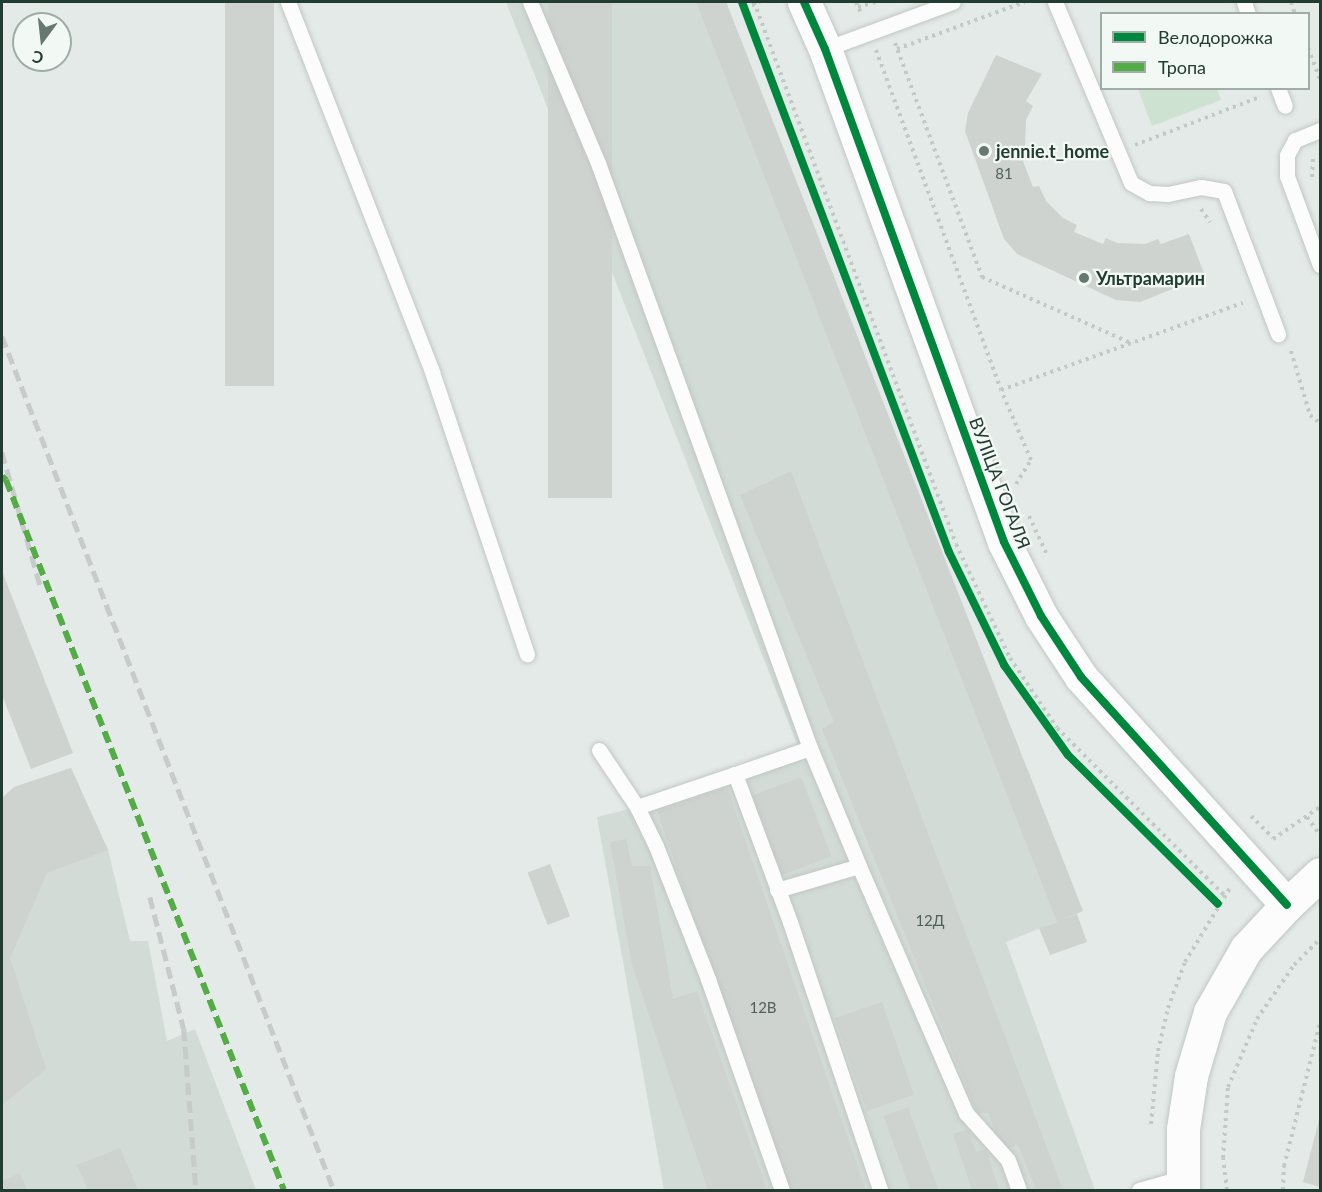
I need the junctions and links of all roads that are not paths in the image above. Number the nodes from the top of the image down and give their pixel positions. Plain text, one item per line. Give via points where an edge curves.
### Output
1 (288, 2) edge
2 (530, 2) edge
3 (804, 2) edge
4 (953, 2) edge
5 (1055, 2) edge
6 (825, 49) junction
7 (1279, 90) edge
8 (1285, 106) dead end
9 (1320, 130) edge
10 (1320, 265) edge
11 (1278, 334) road end
12 (527, 654) dead end
13 (810, 748) junction
14 (599, 750) dead end
15 (735, 774) junction
16 (637, 807) junction
17 (859, 866) junction
18 (1320, 874) edge
19 (777, 890) junction
20 (1287, 905) junction
21 (1182, 1184) edge
22 (782, 1191) edge
23 (880, 1191) edge
24 (1019, 1191) edge
25 (1139, 1191) edge

1 - 12 lane via 432,372
2 - 13 lane via 598,163
3 - 6 street, ВУЛІЦА ГОГАЛЯ
4 - 6 lane
5 - 11 lane via 1131,183 1149,193 1168,194 1201,187 1224,191
6 - 20 street, ВУЛІЦА ГОГАЛЯ via 1004,542 1041,616 1082,677
7 - 8 lane
9 - 10 lane via 1295,140 1287,155 1287,176
13 - 15 lane
13 - 17 lane
14 - 16 lane
15 - 16 lane
15 - 19 lane
16 - 22 lane via 657,846 708,979
17 - 19 lane
17 - 24 lane via 966,1113 1008,1160
18 - 20 street
19 - 23 lane
20 - 21 street via 1246,949 1209,1012 1191,1076 1183,1129
21 - 25 lane

